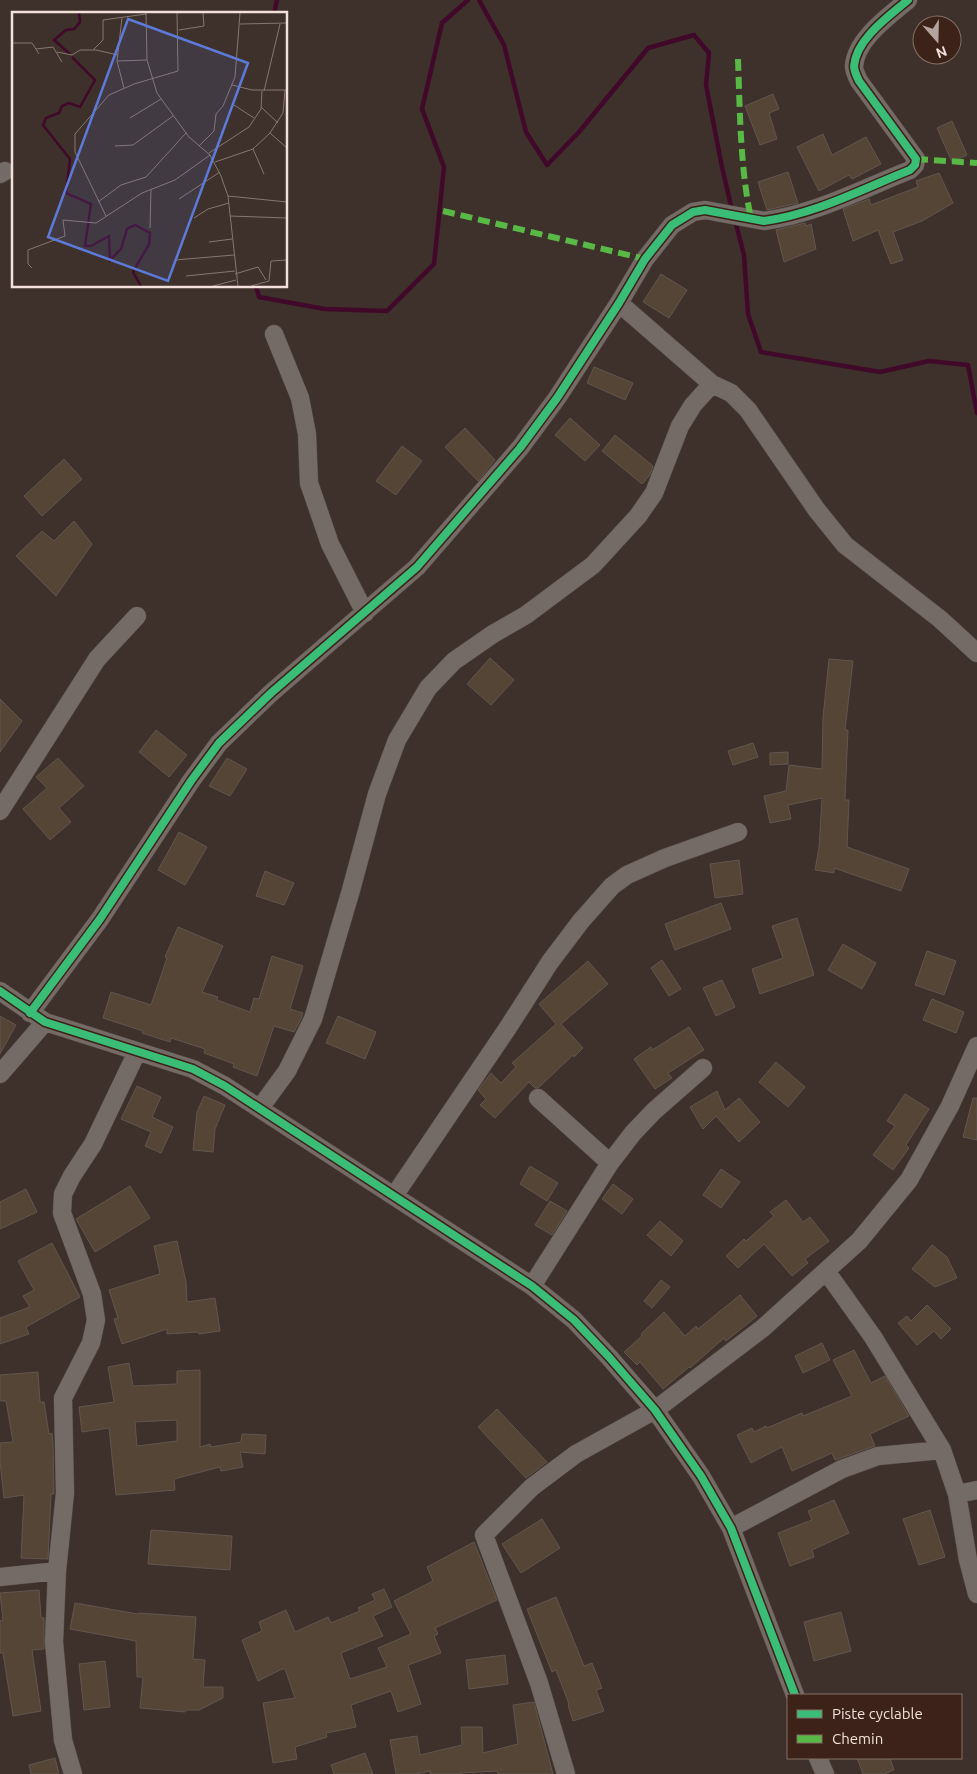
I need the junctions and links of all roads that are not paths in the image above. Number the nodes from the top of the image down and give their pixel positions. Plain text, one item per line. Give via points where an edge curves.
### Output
1 (908, 0) edge
2 (619, 303) junction
3 (274, 334) dead end
4 (712, 384) junction
5 (365, 613) junction
6 (137, 616) dead end
7 (977, 653) edge
8 (0, 811) edge
9 (738, 832) dead end
10 (0, 991) edge
11 (37, 1017) junction
12 (977, 1046) edge
13 (137, 1052) junction
14 (704, 1068) dead end
15 (0, 1074) edge
16 (538, 1098) dead end
17 (260, 1108) junction
18 (610, 1163) junction
19 (394, 1196) junction
20 (826, 1271) junction
21 (532, 1286) junction
22 (656, 1410) junction
23 (942, 1450) junction
24 (977, 1490) edge
25 (957, 1494) junction
26 (731, 1528) junction
27 (57, 1571) junction
28 (0, 1577) edge
29 (977, 1594) edge
30 (795, 1694) edge
31 (818, 1759) edge
32 (73, 1774) edge
33 (566, 1774) edge
34 (824, 1774) edge

1 - 2 street via 877,25 859,50 854,67 859,81 916,159 915,165 822,207 773,220 706,210 693,212 672,225 645,259
2 - 4 street
2 - 5 street via 520,448 417,567
3 - 5 street via 300,398 308,434 310,484 330,544
4 - 7 street via 731,393 748,410 816,509 845,545 940,619
4 - 17 street via 680,426 654,493 638,516 593,565 526,615 454,661 428,688 397,740 376,794 313,1019 287,1071
5 - 11 street via 270,693 219,743
6 - 8 street via 97,659
9 - 19 street via 665,858 627,875 612,886 550,962
10 - 11 street
11 - 13 street
11 - 15 street
12 - 20 street via 950,1106 909,1180 859,1241
13 - 17 street via 193,1069
13 - 27 street via 93,1144 63,1194 62,1213 92,1294 96,1320 91,1343 63,1398 65,1493
14 - 18 street via 654,1111
16 - 18 street
17 - 19 street
18 - 21 street
19 - 21 street
20 - 22 street via 763,1328
20 - 23 street via 873,1337
21 - 22 street via 574,1320
22 - 26 street via 701,1476
22 - 33 street via 576,1454 532,1486 484,1535 539,1683
23 - 25 street
23 - 26 street via 878,1456 842,1469
24 - 25 street
25 - 29 street
26 - 30 street
27 - 28 street
27 - 32 street via 54,1642 63,1740
31 - 34 street

